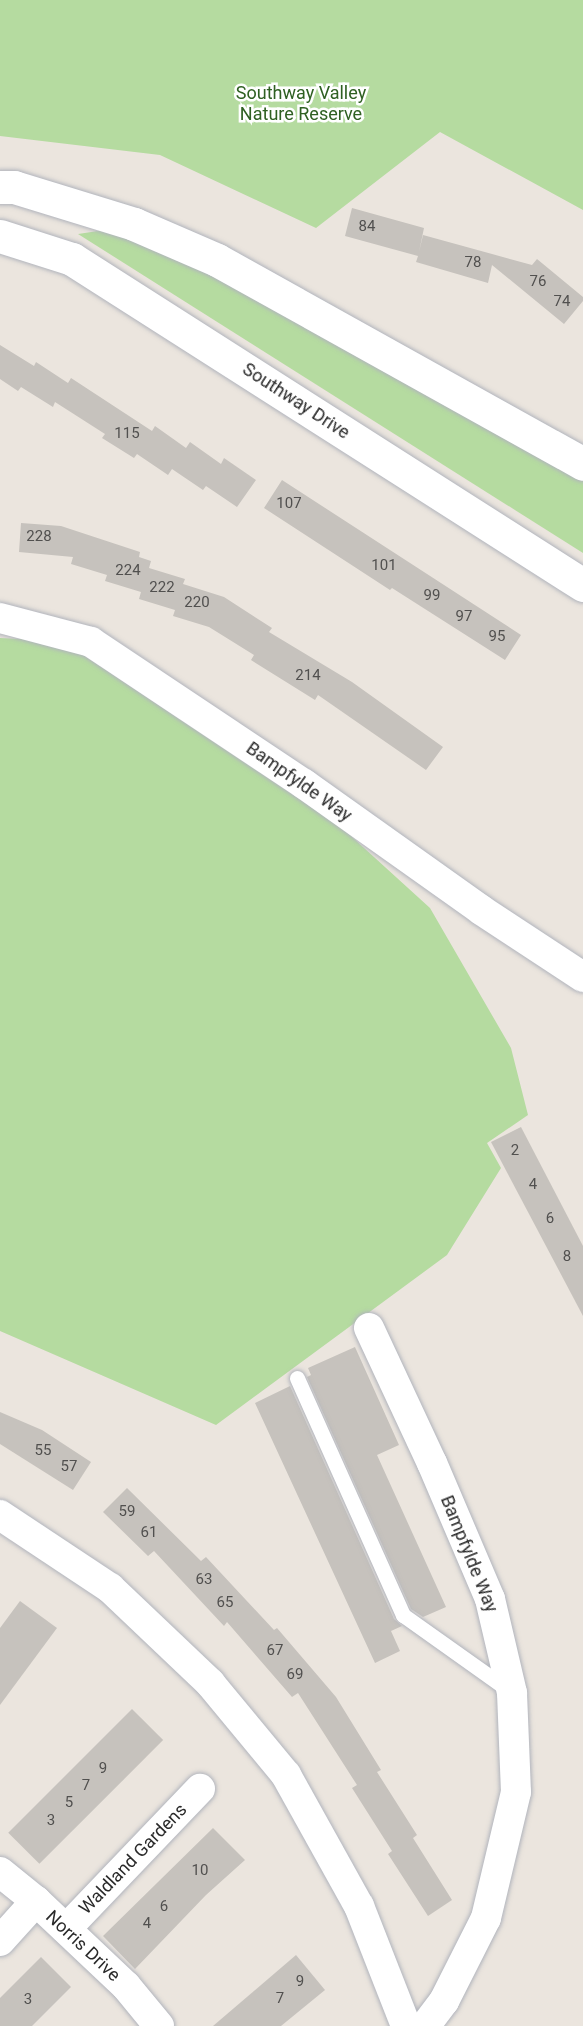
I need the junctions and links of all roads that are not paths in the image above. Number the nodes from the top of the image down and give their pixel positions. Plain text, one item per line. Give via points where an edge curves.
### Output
1 (0, 187) edge
2 (0, 236) edge
3 (583, 464) edge
4 (583, 585) edge
5 (0, 618) edge
6 (583, 977) edge
7 (369, 1328) dead end
8 (297, 1378) dead end
9 (0, 1515) edge
10 (512, 1693) junction
11 (200, 1789) dead end
12 (0, 1872) edge
13 (36, 1901) junction
14 (66, 1929) junction
15 (0, 1941) edge
16 (159, 2026) edge
17 (406, 2026) edge
18 (425, 2026) edge

1 - 3 street via 134,224 217,260
2 - 4 street, Southway Drive via 72,259
5 - 6 street, Bampfylde Way via 91,642
7 - 10 street, Bampfylde Way via 490,1599
8 - 10 lane via 403,1615
9 - 17 street via 110,1588 210,1683 286,1775 359,1906
10 - 18 street, Bampfylde Way via 516,1792 486,1918 444,2001
11 - 14 street, Waldland Gardens
12 - 13 street, Norris Drive
13 - 14 street, Norris Drive
13 - 15 street
14 - 16 street, Norris Drive via 126,1986

